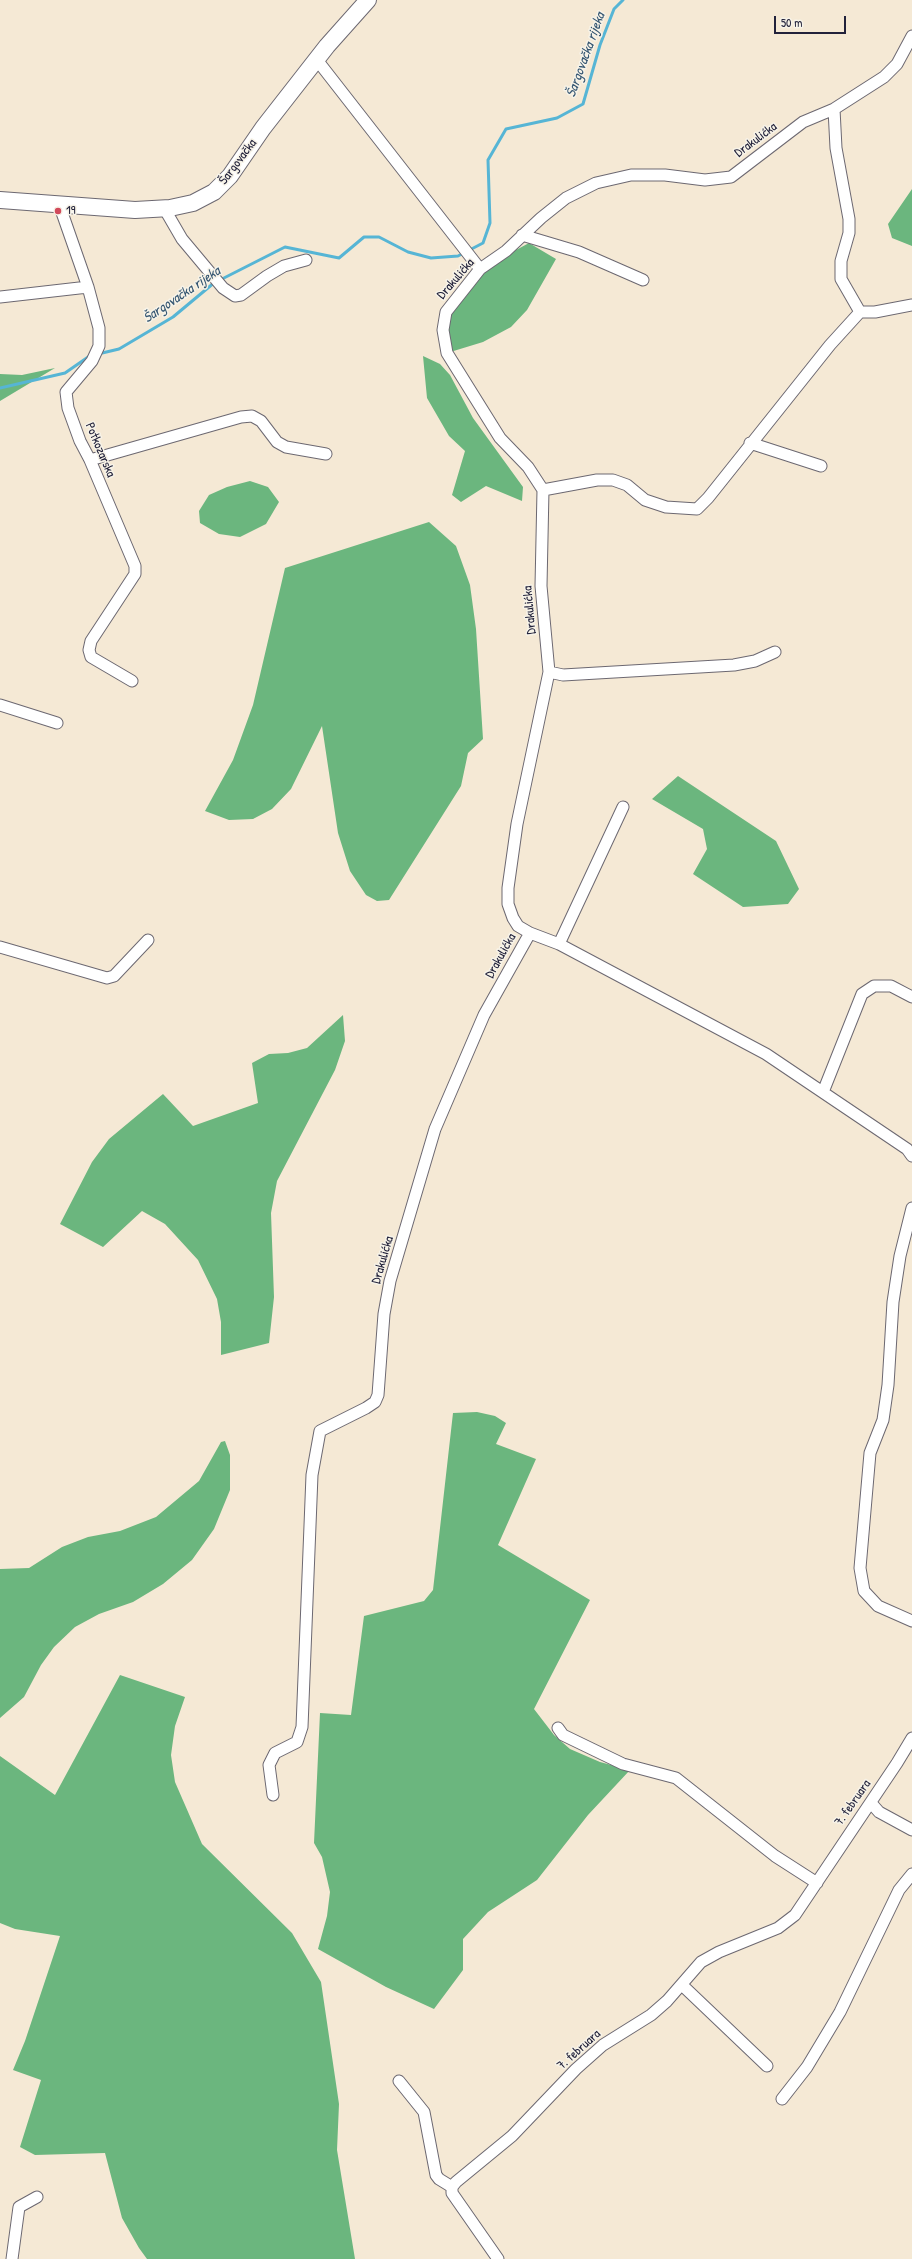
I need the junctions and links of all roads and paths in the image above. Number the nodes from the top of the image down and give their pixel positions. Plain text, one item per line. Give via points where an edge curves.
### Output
1 (368, 0) edge
2 (912, 36) edge
3 (317, 60) junction
4 (834, 109) junction
5 (0, 200) edge
6 (60, 204) junction
7 (164, 208) junction
8 (522, 235) junction
9 (306, 260) dead end
10 (480, 269) junction
11 (643, 280) dead end
12 (88, 287) junction
13 (0, 297) edge
14 (912, 305) edge
15 (860, 312) junction
16 (750, 443) junction
17 (326, 454) dead end
18 (90, 460) junction
19 (821, 466) dead end
20 (543, 490) junction
21 (775, 652) dead end
22 (549, 672) junction
23 (132, 681) dead end
24 (0, 706) edge
25 (57, 723) dead end
26 (623, 807) dead end
27 (530, 933) junction
28 (148, 940) dead end
29 (559, 944) junction
30 (0, 947) edge
31 (912, 997) edge
32 (823, 1092) junction
33 (912, 1156) edge
34 (912, 1208) edge
35 (912, 1621) edge
36 (558, 1728) dead end
37 (912, 1738) edge
38 (273, 1795) dead end
39 (871, 1803) junction
40 (912, 1830) edge
41 (912, 1874) edge
42 (817, 1883) junction
43 (682, 1985) junction
44 (767, 2066) dead end
45 (399, 2081) dead end
46 (782, 2099) dead end
47 (452, 2188) junction
48 (36, 2196) dead end
49 (12, 2259) edge
50 (498, 2259) edge

1 - 3 street, Šargovačka
2 - 4 street, Drakulićka via 897,64 884,77
3 - 7 street, Šargovačka via 262,128 230,176 214,192 193,203
3 - 10 street
4 - 8 street, Drakulićka via 803,122 731,177 705,180 665,175 631,175 596,183 566,198
4 - 15 street via 836,148 849,219 849,233 841,261 841,279
5 - 6 street, Šargovačka
6 - 7 street, Šargovačka via 135,210
6 - 12 street, Potkozarska
7 - 9 street via 182,239 214,279 235,296 241,295 284,266
8 - 10 street, Drakulićka via 506,251
8 - 11 street via 579,252
10 - 20 street, Drakulićka via 446,312 443,330 447,353 500,438 528,467
12 - 13 street
12 - 18 street, Potkozarska via 98,328 99,346 92,361 66,392 68,408
14 - 15 street via 875,312
15 - 16 street via 830,344
16 - 19 street
16 - 20 street via 697,509 666,507 645,500 627,485 613,480 597,480
17 - 18 street via 286,447 277,442 261,421 252,416
18 - 23 street, Potkozarska via 135,566 134,574 91,641 89,650 91,657
20 - 22 street, Drakulićka via 541,586
21 - 22 street via 755,661 734,665 563,675
22 - 27 street, Drakulićka via 517,824 508,888 508,904 513,918 518,926
24 - 25 street
26 - 29 street
27 - 29 street
27 - 38 street, Drakulićka via 484,1015 435,1129 390,1281 384,1314 378,1395 375,1402 366,1408 320,1431 312,1475 302,1726 297,1742 275,1753 269,1765
28 - 30 street via 114,976 107,978
29 - 32 street via 766,1054
31 - 32 street via 891,986 874,986 862,994
32 - 33 street via 907,1149
34 - 35 street via 900,1256 893,1302 888,1385 883,1420 870,1452 860,1568 864,1591 878,1606
36 - 42 street via 564,1735 616,1761 676,1778 775,1856
37 - 39 street, 7. februara
39 - 40 street via 879,1812
39 - 42 street, 7. februara
41 - 46 street via 899,1890 840,2012 807,2067
42 - 43 street, 7. februara via 795,1915 786,1923 711,1956 701,1962
43 - 44 street
43 - 47 street, 7. februara via 651,2015 603,2045 512,2136
45 - 47 street via 424,2112 436,2175
47 - 50 street via 452,2193
48 - 49 street via 19,2208

